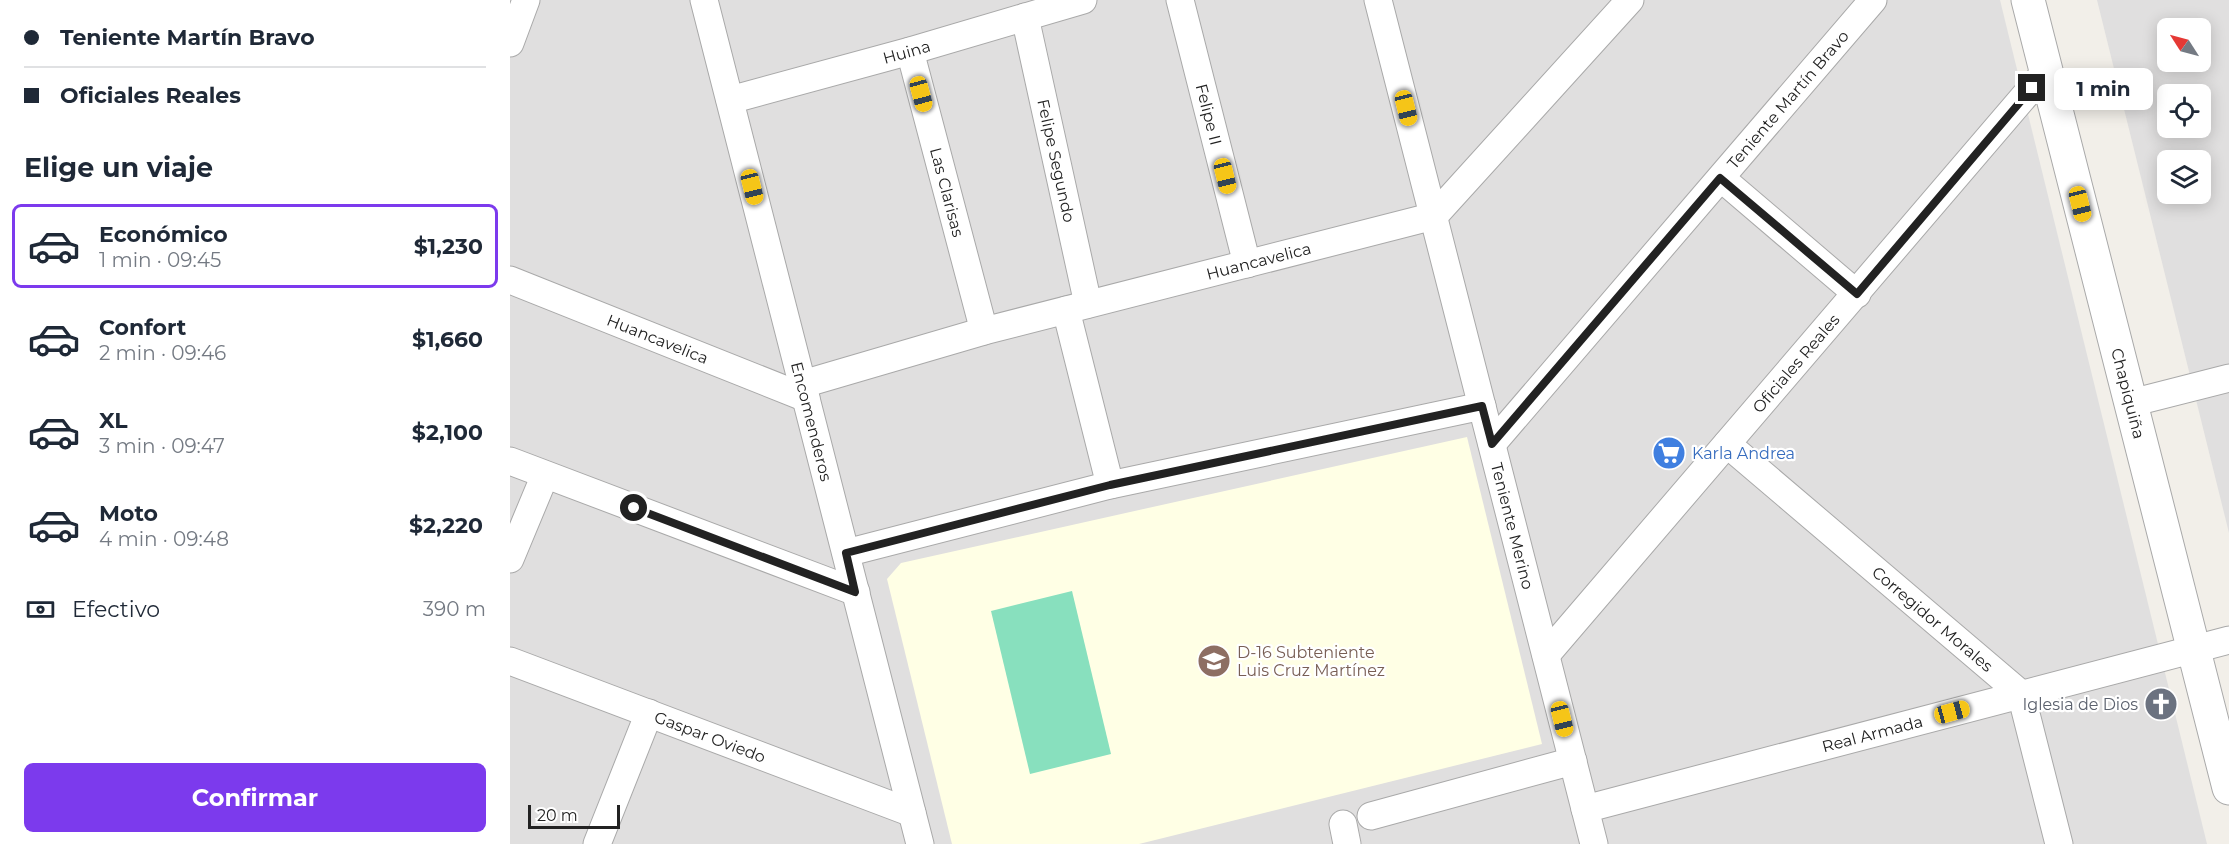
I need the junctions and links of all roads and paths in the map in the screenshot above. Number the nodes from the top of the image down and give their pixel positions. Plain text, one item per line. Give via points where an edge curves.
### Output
1 (526, 0) edge
2 (704, 0) edge
3 (1083, 0) edge
4 (1180, 0) edge
5 (1378, 0) edge
6 (1630, 0) edge
7 (1873, 0) edge
8 (2028, 0) edge
9 (1025, 17) junction
10 (510, 44) edge
11 (910, 51) junction
12 (2046, 71) junction
13 (730, 100) junction
14 (1720, 178) junction
15 (1434, 216) junction
16 (1247, 264) junction
17 (510, 280) edge
18 (1857, 294) junction
19 (1077, 307) junction
20 (984, 331) junction
21 (2229, 378) edge
22 (804, 391) junction
23 (2131, 403) junction
24 (1482, 406) junction
25 (1492, 444) junction
26 (1727, 444) junction
27 (510, 461) edge
28 (545, 475) junction
29 (1110, 485) junction
30 (846, 553) junction
31 (510, 559) edge
32 (855, 592) junction
33 (2229, 640) edge
34 (2193, 649) junction
35 (1546, 655) junction
36 (510, 661) edge
37 (2021, 694) junction
38 (649, 713) junction
39 (1573, 761) junction
40 (2229, 788) edge
41 (1585, 809) junction
42 (912, 813) junction
43 (1371, 816) dead end
44 (597, 844) edge
45 (920, 844) edge
46 (1594, 844) edge
47 (2059, 844) edge

1 - 10 street
2 - 13 street, Encomenderos
3 - 9 street, Huina
4 - 16 street, Felipe II
5 - 15 street, Teniente Merino
6 - 15 street
7 - 14 street, Teniente Martín Bravo
8 - 12 street, Chapiquiña
9 - 11 street, Huina
9 - 19 street, Felipe Segundo
11 - 13 street, Huina
11 - 20 street, Las Clarisas
12 - 18 street, Oficiales Reales
12 - 23 street, Chapiquiña
13 - 22 street, Encomenderos
14 - 18 street
14 - 25 street, Teniente Martín Bravo
15 - 16 street, Huancavelica
15 - 24 street, Teniente Merino
16 - 19 street, Huancavelica
17 - 22 street, Huancavelica
18 - 26 street, Oficiales Reales
19 - 20 street, Huancavelica
19 - 29 street, Felipe Segundo
20 - 22 street, Huancavelica
21 - 23 street
22 - 30 street, Encomenderos
23 - 34 street, Chapiquiña
24 - 25 street, Teniente Merino
24 - 29 street
25 - 35 street, Teniente Merino
26 - 35 street, Oficiales Reales
26 - 37 street, Corregidor Morales
27 - 28 street
28 - 31 street
28 - 32 street
29 - 30 street
30 - 32 street, Encomenderos
32 - 42 street, Encomenderos
33 - 34 street, Real Armada
34 - 37 street, Real Armada
34 - 40 street, Chapiquiña
35 - 39 street, Teniente Merino
36 - 38 street, Gaspar Oviedo
37 - 41 street, Real Armada
37 - 47 street
38 - 42 street, Gaspar Oviedo
38 - 44 street
39 - 41 street, Teniente Merino
39 - 43 street
41 - 46 street, Teniente Merino
42 - 45 street, Encomenderos

